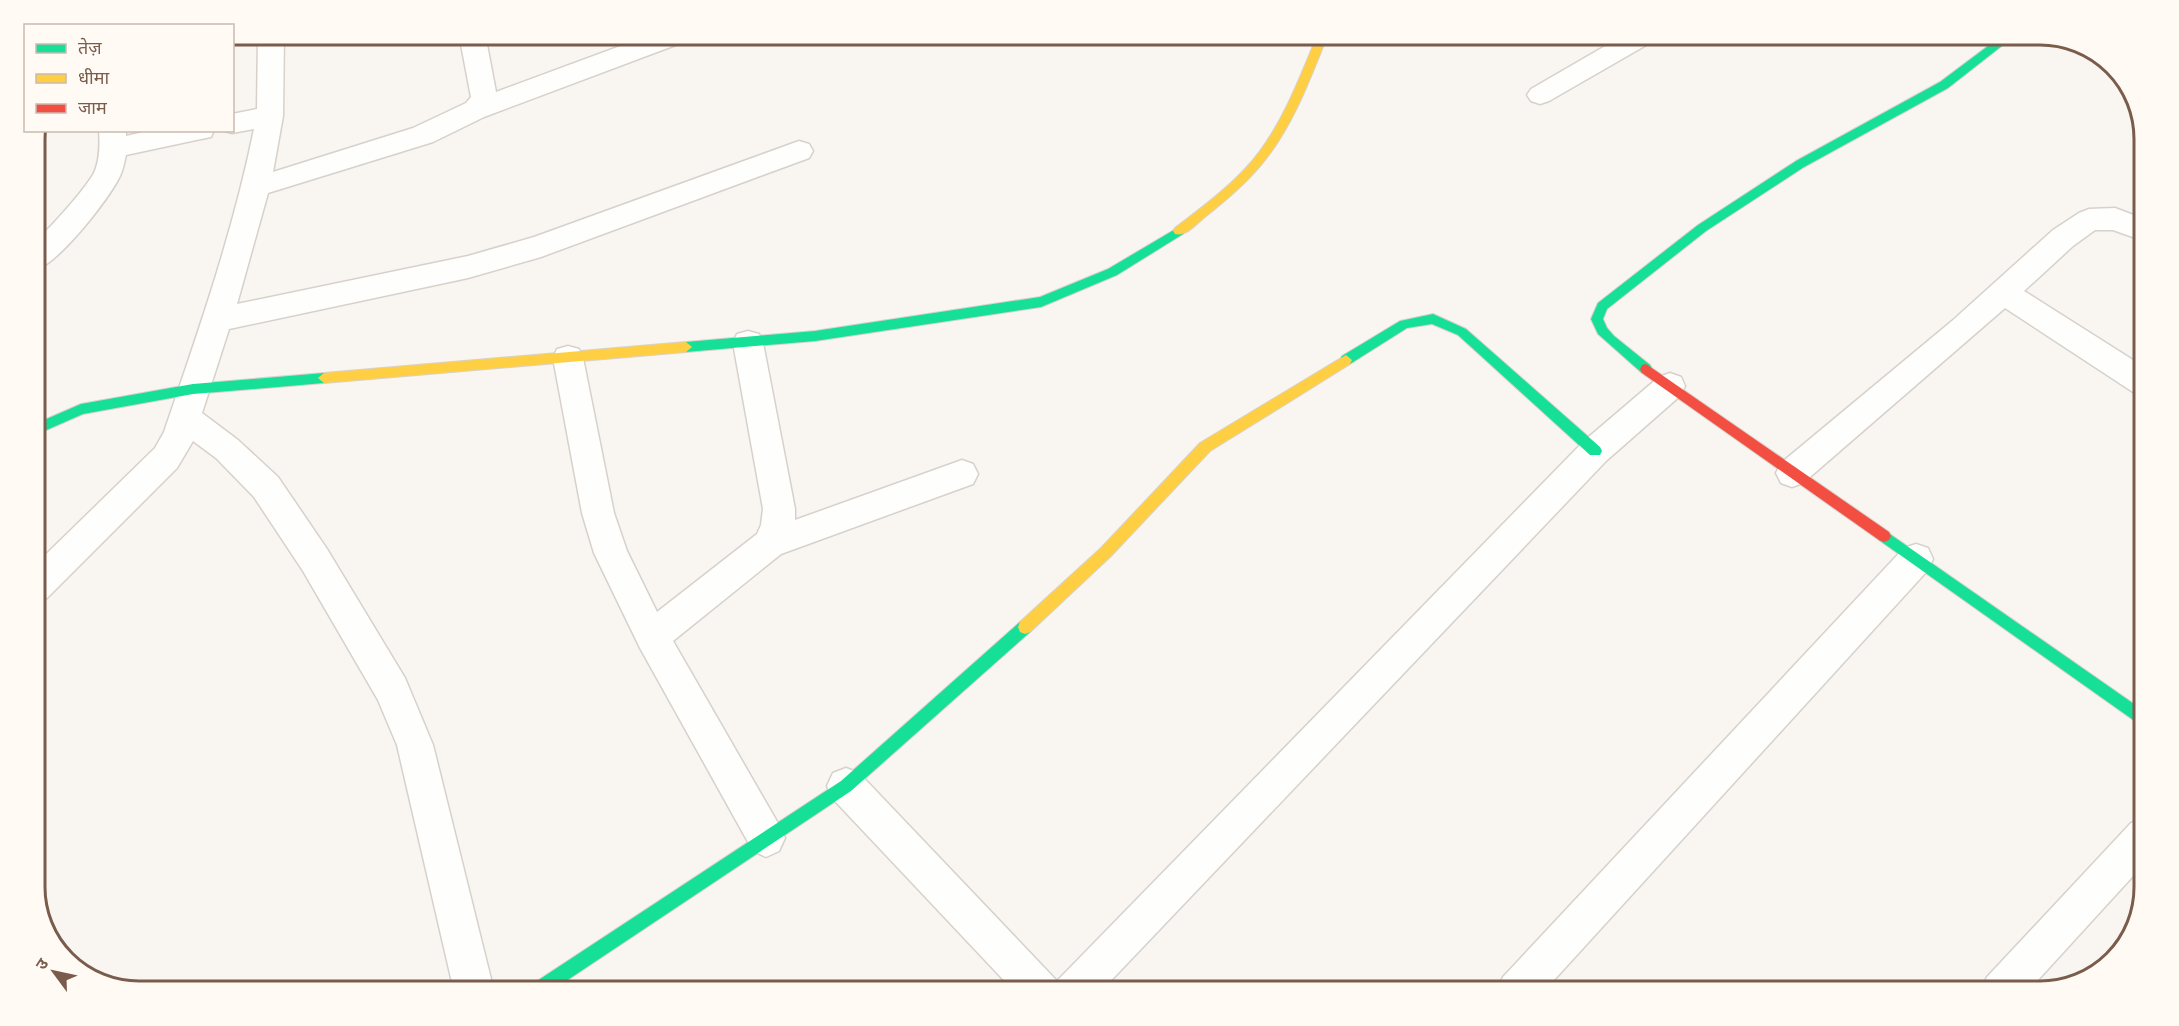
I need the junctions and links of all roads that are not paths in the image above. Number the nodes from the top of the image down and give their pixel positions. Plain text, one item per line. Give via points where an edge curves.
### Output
1 (271, 45) edge
2 (474, 45) edge
3 (650, 45) edge
4 (1318, 45) edge
5 (1627, 45) edge
6 (1997, 45) edge
7 (1540, 95) dead end
8 (474, 110) junction
9 (270, 116) junction
10 (234, 124) edge
11 (183, 132) edge
12 (113, 140) edge
13 (800, 151) dead end
14 (256, 187) junction
15 (2134, 226) edge
16 (45, 250) edge
17 (2003, 292) junction
18 (217, 320) junction
19 (748, 343) junction
20 (568, 358) junction
21 (2134, 377) edge
22 (1670, 386) junction
23 (189, 403) junction
24 (45, 425) edge
25 (1595, 452) junction
26 (1792, 473) junction
27 (962, 474) dead end
28 (770, 544) junction
29 (1916, 559) junction
30 (45, 577) edge
31 (652, 637) junction
32 (2134, 711) edge
33 (846, 786) junction
34 (766, 838) junction
35 (2134, 848) edge
36 (471, 981) edge
37 (553, 981) edge
38 (1031, 981) edge
39 (1084, 981) edge
40 (1527, 981) edge
41 (2011, 981) edge

1 - 9 street
2 - 8 street via 484,98
3 - 8 street
4 - 19 street via 1289,114 1262,156 1223,196 1113,274 1041,302
5 - 7 street
6 - 22 street via 1944,85 1800,164 1702,228 1602,306 1598,324 1609,338
8 - 14 street via 423,135
9 - 10 street
9 - 14 street
11 - 12 street
12 - 16 street via 107,175
13 - 18 street via 541,246 478,264
14 - 18 street
15 - 17 street via 2115,219 2089,220
17 - 21 street
17 - 26 street
18 - 23 street
19 - 20 street
19 - 28 street via 779,509 778,525
20 - 23 street
20 - 31 street via 598,513 611,553
22 - 25 street
22 - 26 street
23 - 24 street via 81,409
23 - 30 street via 166,458
23 - 36 street via 227,449 266,487 315,560 392,690 415,745
25 - 33 street via 1462,332 1433,319 1404,324 1205,447 1051,604
25 - 39 street
26 - 29 street
27 - 28 street
28 - 31 street
29 - 32 street
29 - 40 street
31 - 34 street
33 - 34 street
33 - 38 street
34 - 37 street
35 - 41 street

